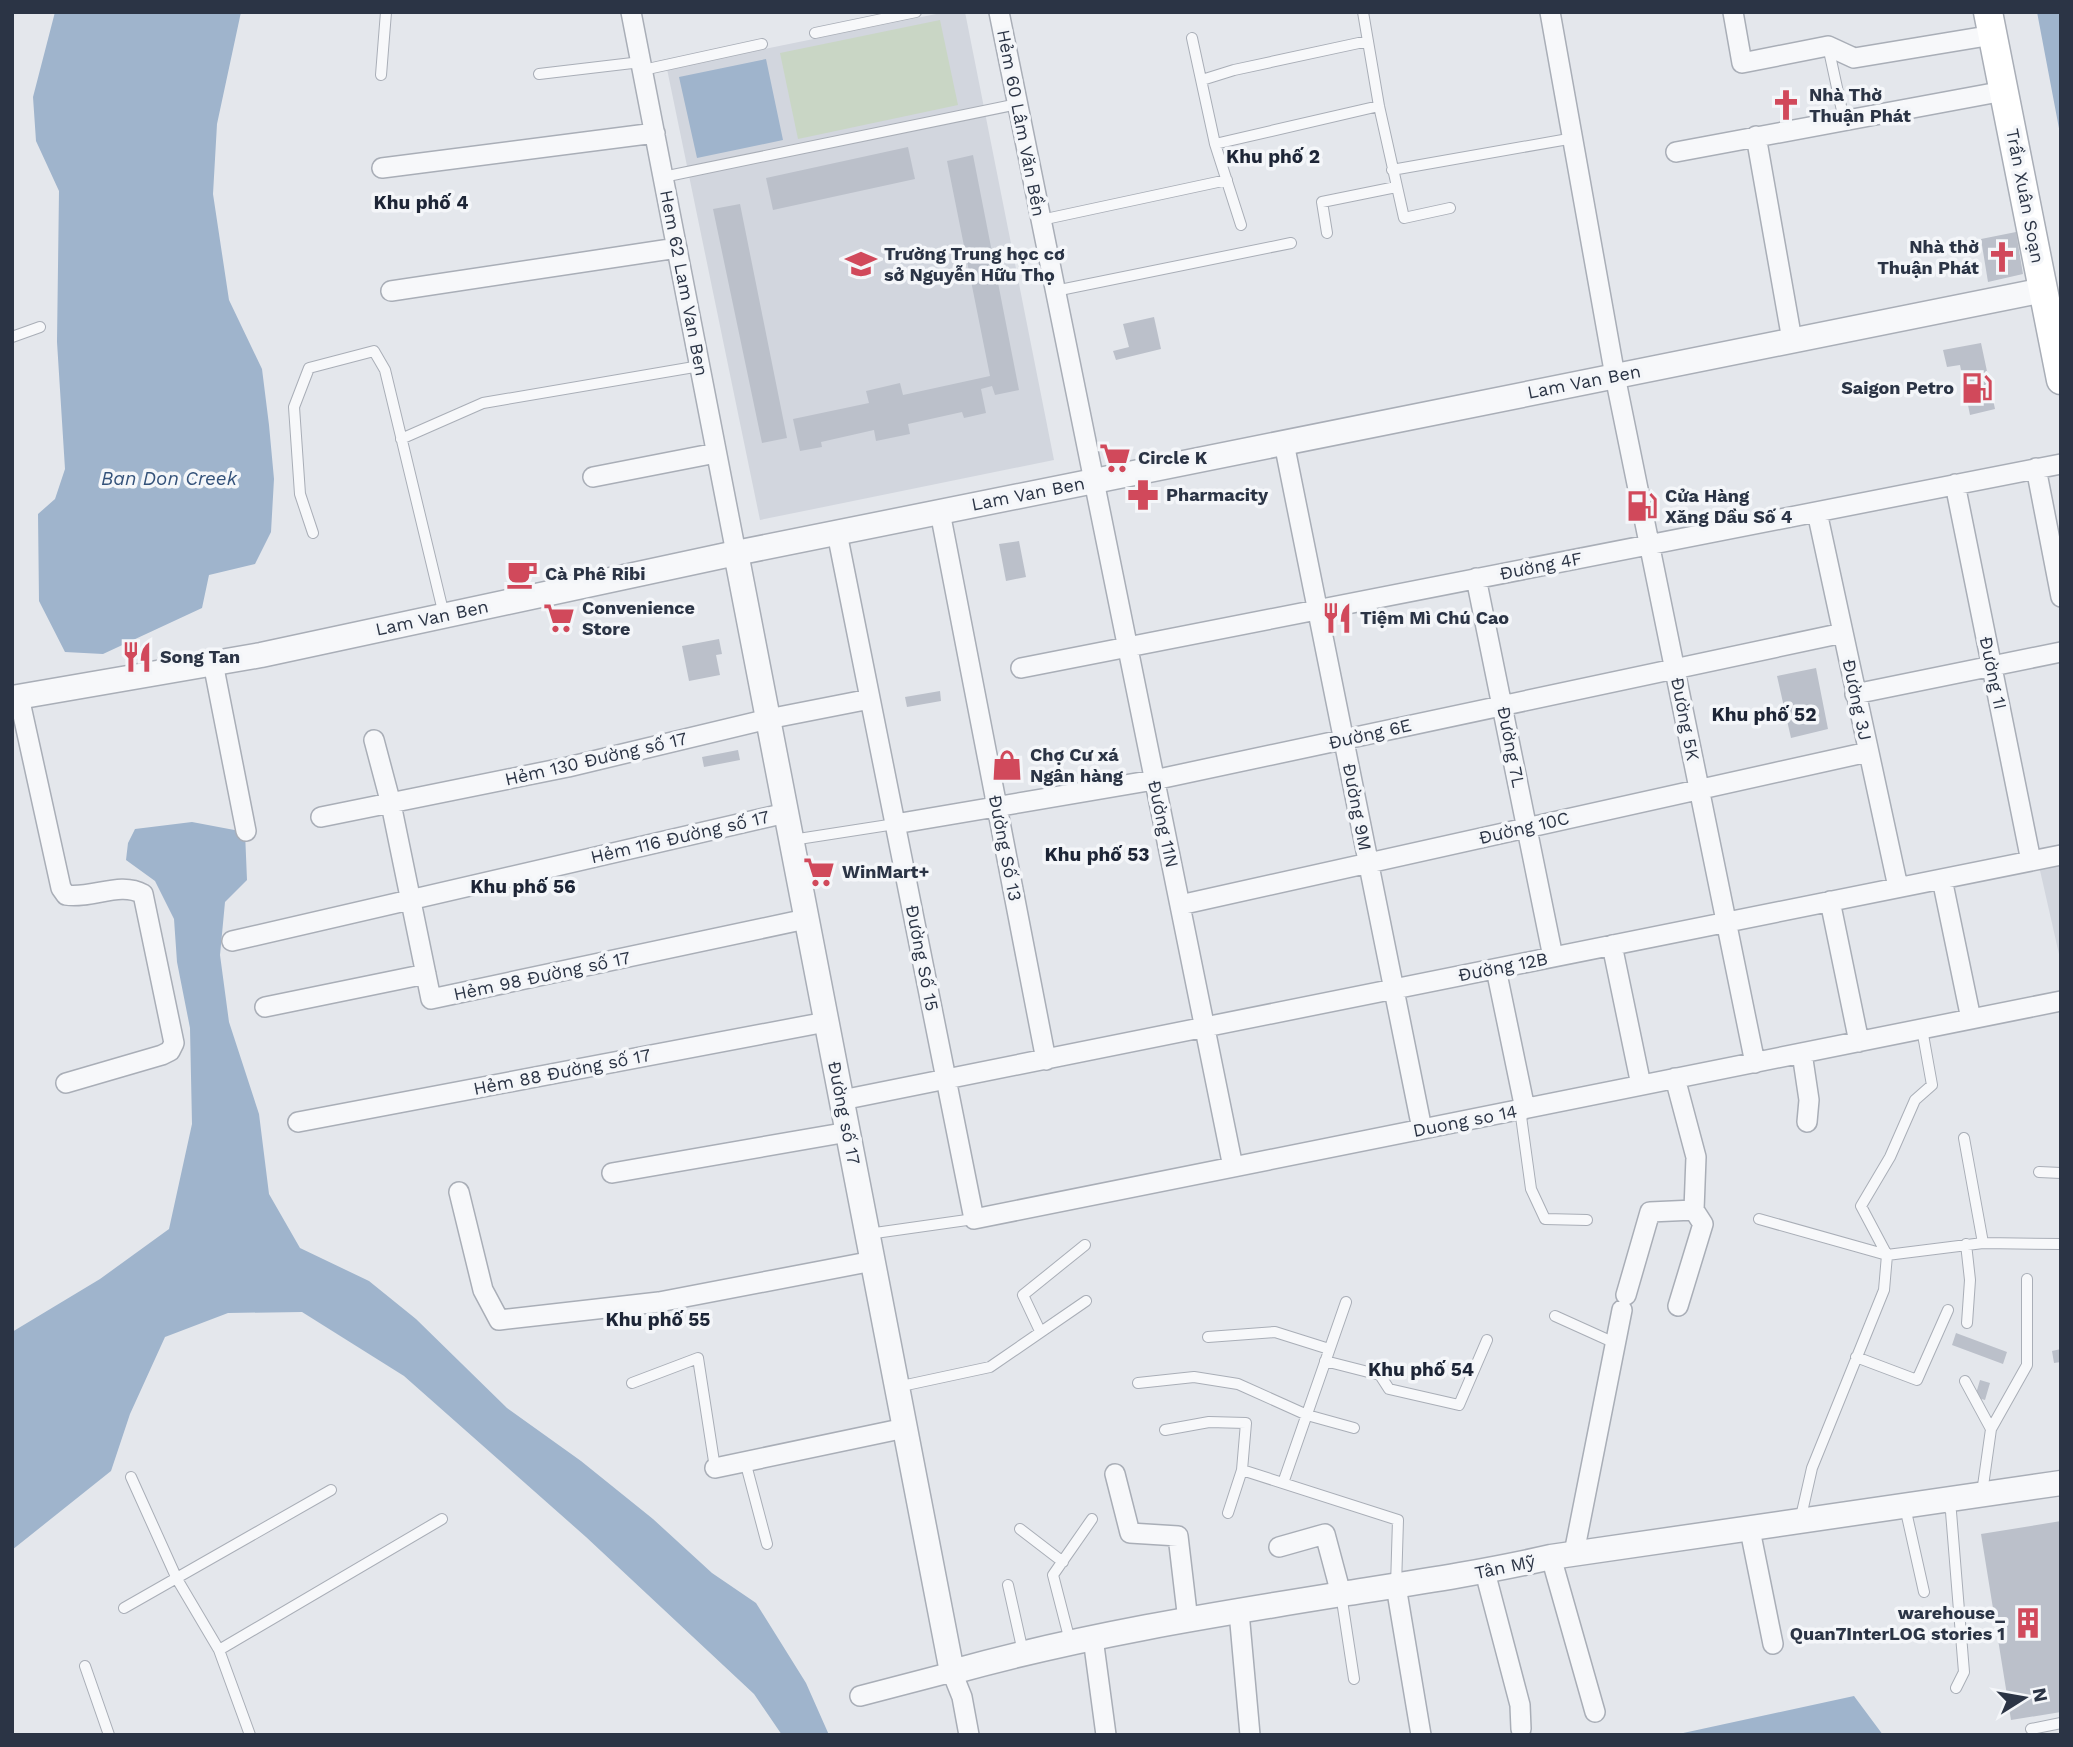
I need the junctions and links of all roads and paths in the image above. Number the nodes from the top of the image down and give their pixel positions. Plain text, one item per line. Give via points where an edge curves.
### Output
1 (386, 12) edge
2 (631, 12) edge
3 (916, 12) edge
4 (999, 12) edge
5 (1363, 12) edge
6 (1550, 12) edge
7 (1732, 12) edge
8 (1991, 23) edge
9 (815, 33) dead end
10 (1192, 38) dead end
11 (1368, 41) junction
12 (762, 44) dead end
13 (1828, 46) junction
14 (642, 66) junction
15 (539, 74) dead end
16 (382, 75) dead end
17 (1202, 80) junction
18 (2004, 92) junction
19 (1017, 104) junction
20 (1379, 106) junction
21 (1844, 120) junction
22 (655, 133) junction
23 (1756, 136) junction
24 (1574, 138) junction
25 (1215, 145) junction
26 (1676, 152) dead end
27 (382, 168) dead end
28 (1392, 170) junction
29 (663, 177) junction
30 (1227, 180) junction
31 (1396, 187) junction
32 (1450, 208) dead end
33 (1041, 220) junction
34 (1241, 225) dead end
35 (1327, 233) dead end
36 (1291, 243) dead end
37 (677, 248) junction
38 (2044, 290) junction
39 (391, 291) dead end
40 (1055, 291) junction
41 (40, 327) dead end
42 (12, 337) edge
43 (1792, 341) junction
44 (700, 366) junction
45 (1615, 376) junction
46 (2061, 380) edge
47 (401, 439) junction
48 (1284, 443) junction
49 (716, 453) junction
50 (2061, 464) edge
51 (2035, 468) junction
52 (593, 477) dead end
53 (1094, 481) junction
54 (1955, 484) junction
55 (940, 512) junction
56 (1816, 512) junction
57 (313, 533) dead end
58 (837, 533) junction
59 (1649, 544) junction
60 (736, 553) junction
61 (1476, 578) junction
62 (2061, 597) edge
63 (1317, 610) junction
64 (444, 616) junction
65 (1843, 633) junction
66 (1127, 647) junction
67 (2061, 652) edge
68 (213, 663) junction
69 (1992, 666) junction
70 (1021, 668) dead end
71 (1675, 669) junction
72 (1855, 694) junction
73 (16, 697) edge
74 (870, 699) junction
75 (1502, 704) junction
76 (768, 719) junction
77 (374, 740) dead end
78 (1344, 740) junction
79 (1868, 752) junction
80 (1154, 780) junction
81 (1699, 790) junction
82 (391, 804) junction
83 (997, 806) junction
84 (786, 813) junction
85 (321, 817) dead end
86 (895, 824) junction
87 (1527, 828) junction
88 (246, 831) dead end
89 (791, 840) junction
90 (2061, 855) edge
91 (2031, 861) junction
92 (1368, 863) junction
93 (1942, 878) junction
94 (1898, 887) junction
95 (411, 900) junction
96 (1830, 901) junction
97 (1180, 905) junction
98 (806, 919) junction
99 (1726, 922) junction
100 (232, 941) dead end
101 (1612, 945) junction
102 (1553, 957) junction
103 (1496, 969) junction
104 (426, 974) junction
105 (1394, 989) junction
106 (2061, 1002) edge
107 (265, 1007) dead end
108 (1971, 1019) junction
109 (826, 1022) junction
110 (1205, 1028) junction
111 (1922, 1029) junction
112 (1858, 1042) junction
113 (1802, 1053) junction
114 (1046, 1060) junction
115 (1755, 1063) junction
116 (1675, 1079) junction
117 (946, 1080) junction
118 (66, 1083) dead end
119 (1641, 1085) junction
120 (842, 1100) junction
121 (1523, 1109) junction
122 (298, 1122) dead end
123 (1807, 1122) dead end
124 (1422, 1129) junction
125 (848, 1132) junction
126 (1964, 1138) dead end
127 (1233, 1167) junction
128 (2039, 1172) dead end
129 (612, 1173) dead end
130 (2061, 1174) edge
131 (459, 1192) dead end
132 (1694, 1210) junction
133 (974, 1219) junction
134 (1759, 1219) dead end
135 (1587, 1220) dead end
136 (867, 1234) junction
137 (1983, 1242) junction
138 (1966, 1244) junction
139 (1084, 1245) dead end
140 (2060, 1247) edge
141 (1887, 1255) junction
142 (873, 1261) junction
143 (2028, 1279) dead end
144 (1086, 1301) dead end
145 (1346, 1302) dead end
146 (1678, 1306) dead end
147 (1948, 1310) dead end
148 (1555, 1317) dead end
149 (1967, 1323) dead end
150 (1040, 1331) junction
151 (1208, 1337) dead end
152 (1487, 1340) dead end
153 (1617, 1344) junction
154 (1329, 1349) junction
155 (1856, 1357) junction
156 (1325, 1361) junction
157 (1965, 1381) dead end
158 (632, 1383) dead end
159 (1138, 1383) dead end
160 (897, 1387) junction
161 (1307, 1415) junction
162 (1354, 1428) dead end
163 (905, 1429) junction
164 (1991, 1429) junction
165 (1165, 1430) dead end
166 (745, 1461) junction
167 (715, 1468) joint
168 (1242, 1470) junction
169 (1115, 1474) dead end
170 (131, 1476) dead end
171 (1283, 1483) junction
172 (2061, 1483) edge
173 (331, 1490) dead end
174 (1982, 1494) junction
175 (1946, 1500) junction
176 (1905, 1506) junction
177 (1228, 1513) dead end
178 (442, 1519) dead end
179 (1092, 1519) dead end
180 (1800, 1521) junction
181 (1020, 1529) dead end
182 (1750, 1530) junction
183 (767, 1544) dead end
184 (1279, 1547) dead end
185 (1562, 1555) junction
186 (1063, 1562) junction
187 (1485, 1572) junction
188 (177, 1579) junction
189 (1008, 1585) dead end
190 (1396, 1586) junction
191 (1924, 1592) dead end
192 (1341, 1594) junction
193 (124, 1608) dead end
194 (1238, 1612) junction
195 (1188, 1621) junction
196 (1081, 1640) junction
197 (1773, 1644) dead end
198 (219, 1650) junction
199 (1023, 1652) junction
200 (85, 1666) dead end
201 (952, 1672) junction
202 (1354, 1679) dead end
203 (1956, 1688) dead end
204 (860, 1696) dead end
205 (1595, 1712) dead end
206 (2061, 1723) edge
207 (1521, 1729) dead end
208 (2031, 1729) dead end
209 (108, 1735) edge
210 (250, 1735) edge
211 (969, 1735) edge
212 (1107, 1735) edge
213 (1250, 1735) edge
214 (1421, 1735) edge

1 - 16 lane
2 - 14 street, Hem 62 Lam Van Ben
3 - 9 lane
4 - 19 street, Hẻm 60 Lâm Văn Bền
5 - 11 lane
6 - 24 street, Đường 5K
7 - 13 street via 1742,63
8 - 13 street via 1854,58
8 - 18 main road, Trần Xuân Soạn
10 - 17 lane
11 - 17 lane
11 - 20 lane
12 - 14 lane
13 - 21 lane
14 - 15 lane
14 - 22 street, Hem 62 Lam Van Ben
17 - 25 lane
18 - 21 street
18 - 38 main road, Trần Xuân Soạn
19 - 29 lane
19 - 33 street, Hẻm 60 Lâm Văn Bền
20 - 25 lane
20 - 28 lane
21 - 23 street
22 - 27 street
22 - 29 street, Hem 62 Lam Van Ben
23 - 26 street
23 - 43 street
24 - 28 lane
24 - 45 street, Đường 5K
25 - 30 lane
28 - 31 lane
29 - 37 street, Hem 62 Lam Van Ben
30 - 33 lane
30 - 34 lane
31 - 32 lane via 1404,218
31 - 35 lane via 1322,202
33 - 40 street, Hẻm 60 Lâm Văn Bền
36 - 40 lane
37 - 39 street
37 - 44 street, Hem 62 Lam Van Ben
38 - 43 street, Lam Van Ben
38 - 46 main road, Trần Xuân Soạn
40 - 53 street, Hẻm 60 Lâm Văn Bền
41 - 42 lane
43 - 45 street, Lam Van Ben
44 - 47 lane via 483,403
44 - 49 street, Hem 62 Lam Van Ben
45 - 48 street, Lam Van Ben
45 - 59 street, Đường 5K
47 - 57 lane via 385,370 374,351 309,368 294,407 300,494
47 - 64 lane
48 - 53 street, Lam Van Ben
48 - 63 street, Đường 9M
49 - 52 street
49 - 60 street, Hem 62 Lam Van Ben
50 - 51 street, Đường 4F
51 - 54 street, Đường 4F
51 - 62 street
53 - 55 street, Lam Van Ben
53 - 66 street, Đường 11N
54 - 56 street, Đường 4F
54 - 69 street, Đường 1I
55 - 58 street, Lam Van Ben
55 - 83 street, Đường Số 13
56 - 59 street, Đường 4F
56 - 65 street, Đường 3J
58 - 60 street, Lam Van Ben
58 - 74 street, Đường Số 15
59 - 61 street, Đường 4F
59 - 71 street, Đường 5K
60 - 64 street, Lam Van Ben
60 - 76 street, Đường số 17
61 - 63 street, Đường 4F
61 - 75 street, Đường 7L
63 - 66 street, Đường 4F
63 - 78 street, Đường 9M
64 - 68 street, Lam Van Ben
65 - 71 street, Đường 6E
65 - 72 street, Đường 3J
66 - 70 street, Đường 4F
66 - 80 street, Đường 11N
67 - 69 street
68 - 73 street, Lam Van Ben
68 - 88 street
69 - 72 street
69 - 91 street, Đường 1I
71 - 75 street, Đường 6E
71 - 81 street, Đường 5K
72 - 79 street, Đường 3J
73 - 118 street via 61,888 66,895 78,897 132,888 143,894 174,1043 162,1055
74 - 76 street, Hẻm 130 Đường số 17
74 - 86 street, Đường Số 15
75 - 78 street, Đường 6E
75 - 87 street, Đường 7L
76 - 82 street, Hẻm 130 Đường số 17
76 - 84 street, Đường số 17
77 - 82 street, Hẻm 98 Đường số 17
78 - 80 street, Đường 6E
78 - 92 street, Đường 9M
79 - 81 street, Đường 10C
79 - 94 street, Đường 3J
80 - 83 street, Đường 6E
80 - 97 street, Đường 11N
81 - 87 street, Đường 10C
81 - 99 street, Đường 5K
82 - 85 street, Hẻm 130 Đường số 17
82 - 95 street, Hẻm 98 Đường số 17
83 - 86 street, Đường 6E
83 - 114 street, Đường Số 13
84 - 89 street, Đường số 17
84 - 95 street, Hẻm 116 Đường số 17
86 - 89 lane
86 - 117 street, Đường Số 15
87 - 92 street, Đường 10C
87 - 102 street, Đường 7L
89 - 98 street, Đường số 17
90 - 91 street, Đường 12B
91 - 93 street, Đường 12B
92 - 97 street, Đường 10C
92 - 105 street, Đường 9M
93 - 94 street, Đường 12B
93 - 108 street
94 - 96 street, Đường 12B
95 - 100 street
95 - 104 street, Hẻm 98 Đường số 17
96 - 99 street, Đường 12B
96 - 112 street
97 - 110 street, Đường 11N
98 - 104 street, Hẻm 98 Đường số 17 via 431,999
98 - 109 street, Đường số 17
99 - 101 street, Đường 12B
99 - 115 street, Đường 5K
101 - 102 street, Đường 12B
101 - 119 street
102 - 103 street, Đường 12B
103 - 105 street, Đường 12B
103 - 121 street
104 - 107 street
105 - 110 street, Đường 12B
105 - 124 street, Đường 9M
106 - 108 street, Duong so 14
108 - 111 street, Duong so 14
109 - 120 street, Đường số 17
109 - 122 street, Hẻm 88 Đường số 17
110 - 114 street, Đường 12B
110 - 127 street, Đường 11N
111 - 112 street, Duong so 14
111 - 141 lane via 1932,1085 1915,1100 1890,1157 1861,1206
112 - 113 street, Duong so 14
113 - 115 street, Duong so 14
113 - 123 street via 1809,1100
114 - 117 street, Đường 12B
115 - 116 street, Duong so 14
116 - 119 street, Duong so 14
116 - 132 street via 1696,1157
117 - 120 street, Đường 12B
117 - 133 street, Đường Số 15
119 - 121 street, Duong so 14
120 - 125 street, Đường số 17
121 - 124 street, Duong so 14
121 - 135 lane via 1531,1189 1545,1219
124 - 127 street, Duong so 14
125 - 129 street
125 - 136 street, Đường số 17
126 - 137 lane
127 - 133 street, Duong so 14
128 - 130 lane
131 - 142 street via 483,1290 499,1320 659,1302
132 - 146 street via 1703,1224
132 - 153 street via 1650,1212
133 - 136 lane, Duong so 14
134 - 141 lane
136 - 142 street, Đường số 17
137 - 138 lane
137 - 140 lane
138 - 141 lane
138 - 149 lane via 1970,1280
139 - 150 lane via 1023,1295
141 - 155 lane via 1884,1290
142 - 160 street, Đường số 17
143 - 164 lane via 2027,1365
144 - 150 lane
145 - 154 lane
147 - 155 lane via 1917,1380
148 - 153 lane
150 - 160 lane via 990,1367
151 - 154 lane via 1275,1332
152 - 156 lane via 1459,1405 1389,1389 1380,1375
153 - 185 street
154 - 156 lane
155 - 180 lane via 1812,1468
156 - 161 lane
157 - 164 lane
158 - 167 lane via 698,1358
159 - 161 lane via 1194,1377 1238,1384
160 - 163 street, Đường số 17
161 - 162 lane
161 - 171 lane
163 - 166 street
163 - 201 street, Đường số 17
164 - 174 lane
165 - 168 lane via 1209,1422 1246,1423
166 - 167 street
166 - 183 lane
168 - 171 lane
168 - 177 lane
169 - 195 street via 1130,1533 1178,1536
170 - 188 lane
171 - 190 lane via 1398,1520
172 - 174 street, Tân Mỹ
173 - 188 lane
174 - 175 street, Tân Mỹ
175 - 176 street, Tân Mỹ
175 - 203 lane via 1951,1512 1964,1672
176 - 180 street, Tân Mỹ
176 - 191 lane
178 - 198 lane
179 - 186 lane
180 - 182 street, Tân Mỹ
181 - 186 lane
182 - 185 street, Tân Mỹ
182 - 197 street
184 - 192 street via 1325,1534
185 - 187 street, Tân Mỹ
185 - 205 street
186 - 196 lane via 1053,1575
187 - 190 street, Tân Mỹ
187 - 207 street via 1520,1705
188 - 193 lane
188 - 198 lane
189 - 199 lane
190 - 192 street, Tân Mỹ
190 - 214 street
192 - 194 street, Tân Mỹ
192 - 202 lane
194 - 195 street, Tân Mỹ
194 - 213 street
195 - 196 street, Tân Mỹ
196 - 199 street, Tân Mỹ
196 - 212 street
198 - 210 lane
199 - 201 street, Tân Mỹ
200 - 209 lane
201 - 204 street
201 - 211 street
206 - 208 lane

